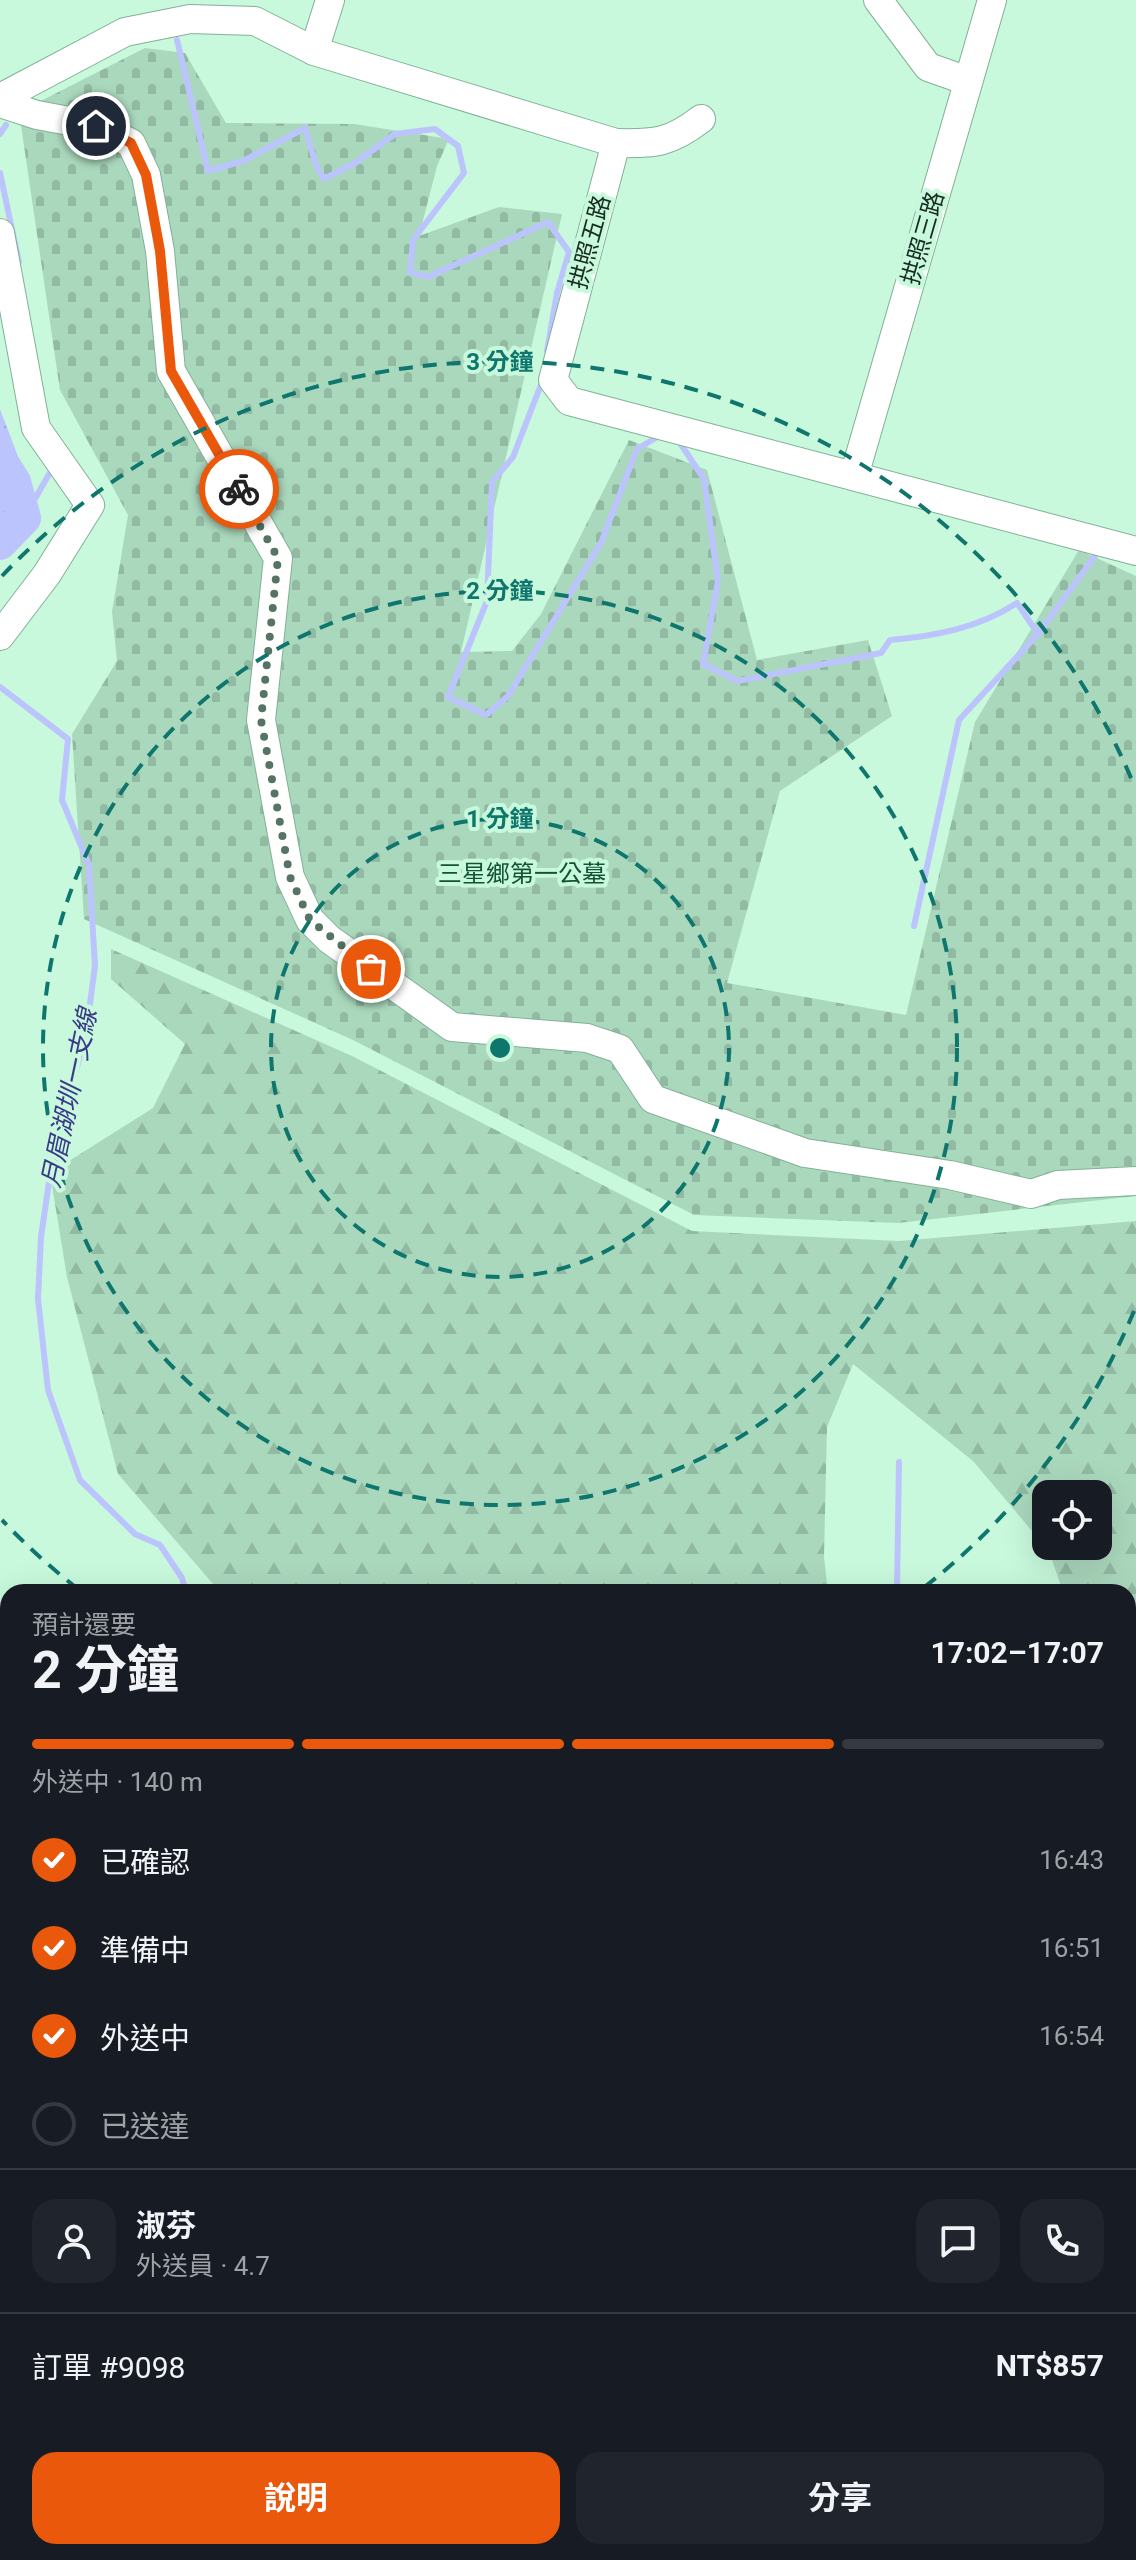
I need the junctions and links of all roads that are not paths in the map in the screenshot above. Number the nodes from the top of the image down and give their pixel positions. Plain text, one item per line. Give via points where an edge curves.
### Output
1 (330, 0) edge
2 (878, 0) edge
3 (992, 0) edge
4 (314, 51) junction
5 (968, 81) junction
6 (0, 100) edge
7 (701, 119) dead end
8 (616, 143) junction
9 (0, 233) edge
10 (854, 476) junction
11 (1136, 551) edge
12 (0, 636) edge
13 (1136, 1181) edge

1 - 4 lane
2 - 5 lane via 928,67
3 - 5 lane, 拱照三路
4 - 6 lane via 255,21 190,19 125,32
4 - 8 lane
5 - 10 lane, 拱照三路
6 - 13 lane via 37,115 96,126 131,143 146,175 160,251 171,371 278,558 261,720 290,877 310,920 329,939 452,1027 587,1038 620,1049 653,1099 805,1153 950,1175 1031,1194 1058,1185
7 - 8 lane via 677,137 652,144
8 - 10 lane, 拱照五路 via 553,380 569,401
9 - 12 lane via 36,428 90,505
10 - 11 lane, 拱照五路

